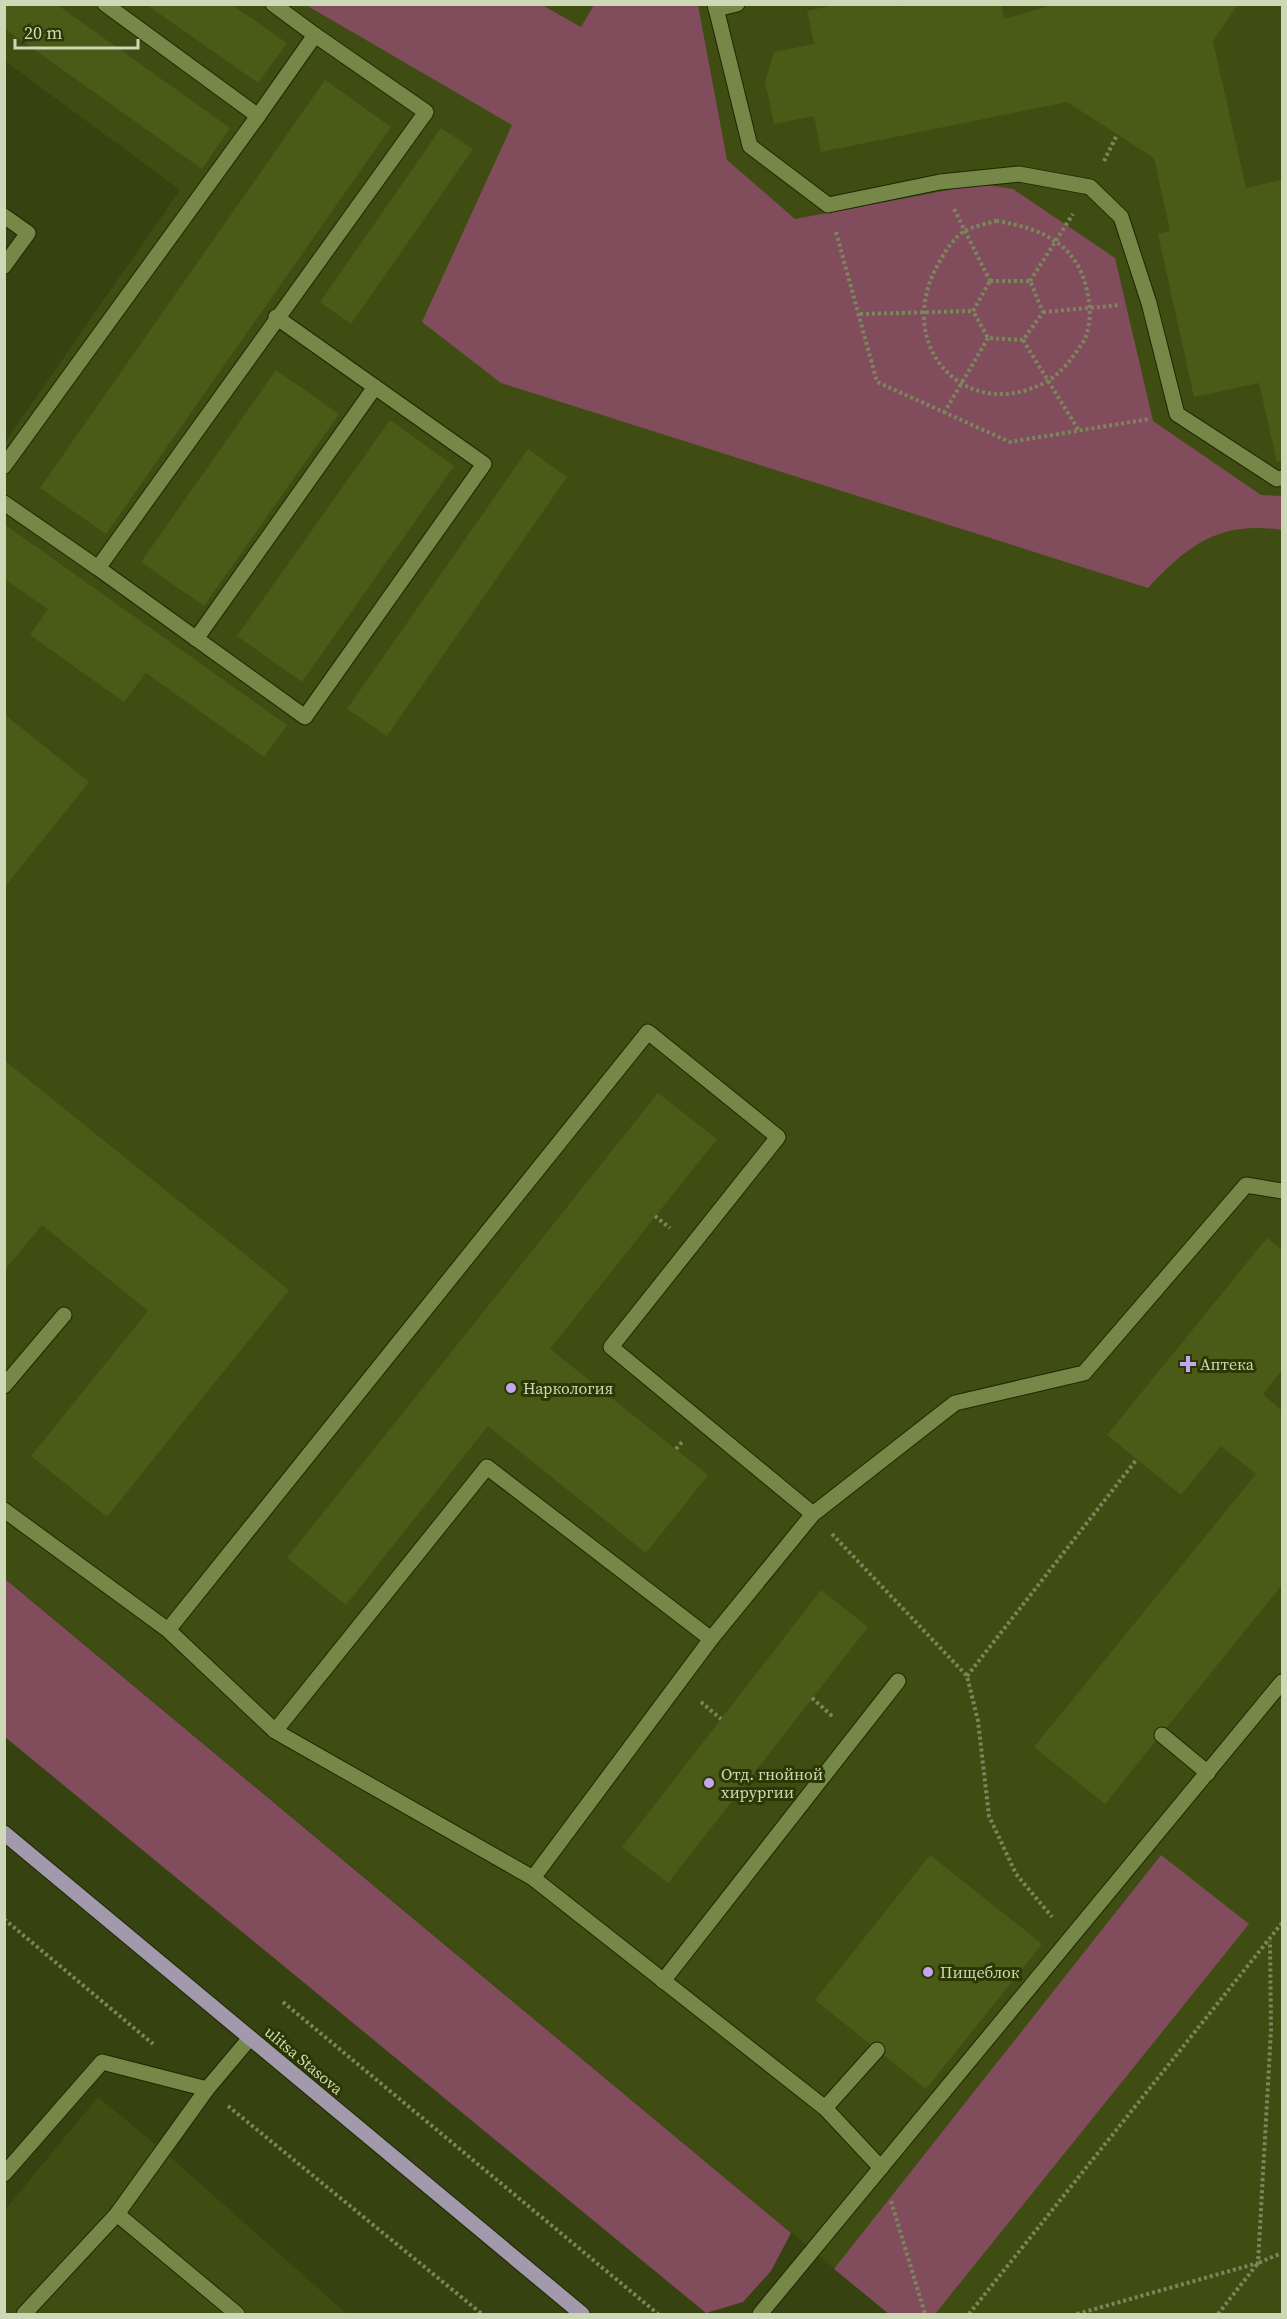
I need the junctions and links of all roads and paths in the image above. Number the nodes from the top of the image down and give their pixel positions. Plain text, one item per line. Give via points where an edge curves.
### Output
1 (105, 4) edge
2 (273, 4) edge
3 (736, 4) edge
4 (715, 7) edge
5 (315, 35) junction
6 (258, 116) junction
7 (940, 182) junction
8 (828, 205) junction
9 (4, 216) edge
10 (965, 231) junction
11 (4, 266) edge
12 (990, 282) junction
13 (1149, 303) junction
14 (1090, 308) junction
15 (973, 311) junction
16 (922, 312) junction
17 (1043, 312) junction
18 (860, 314) junction
19 (276, 317) junction
20 (988, 338) junction
21 (1023, 340) junction
22 (1048, 381) junction
23 (961, 384) junction
24 (375, 387) junction
25 (944, 413) junction
26 (1177, 414) junction
27 (1079, 431) junction
28 (4, 466) edge
29 (1282, 478) edge
30 (4, 503) edge
31 (98, 568) junction
32 (196, 639) junction
33 (1282, 1191) edge
34 (64, 1315) dead end
35 (4, 1386) edge
36 (1137, 1459) dead end
37 (4, 1510) edge
38 (813, 1514) junction
39 (168, 1630) junction
40 (711, 1639) junction
41 (967, 1676) junction
42 (898, 1681) dead end
43 (1282, 1682) edge
44 (275, 1731) junction
45 (1162, 1735) dead end
46 (1208, 1773) junction
47 (4, 1833) edge
48 (533, 1878) junction
49 (4, 1919) edge
50 (1282, 1923) edge
51 (1070, 1940) junction
52 (1270, 1941) junction
53 (663, 1981) junction
54 (283, 2002) dead end
55 (250, 2038) junction
56 (154, 2045) dead end
57 (877, 2050) dead end
58 (207, 2089) junction
59 (825, 2109) junction
60 (881, 2168) junction
61 (4, 2174) edge
62 (117, 2214) junction
63 (1282, 2253) edge
64 (1258, 2263) junction
65 (24, 2314) edge
66 (237, 2314) edge
67 (482, 2314) edge
68 (582, 2314) edge
69 (658, 2314) edge
70 (760, 2314) edge
71 (925, 2314) edge
72 (969, 2314) edge
73 (1077, 2314) edge
74 (1218, 2314) edge

1 - 6 lane
2 - 5 lane
3 - 4 lane
4 - 8 lane via 750,146
5 - 6 lane
5 - 19 lane via 426,112
6 - 28 lane
7 - 8 lane
7 - 10 path
7 - 13 lane via 1019,174 1090,187 1121,218
8 - 18 path
9 - 11 lane via 28,233
10 - 12 path
10 - 14 path via 996,221 1024,226 1056,240 1076,260 1087,285
10 - 16 path via 942,255 928,285
12 - 15 path
12 - 17 path via 1030,281
13 - 14 path
13 - 26 lane
14 - 17 path
14 - 22 path via 1086,338 1069,363
15 - 16 path
15 - 20 path
16 - 18 path
16 - 23 path via 927,341 940,366
17 - 21 path
18 - 25 path via 877,382
19 - 24 lane
19 - 31 lane
20 - 21 path
20 - 23 path
21 - 22 path
22 - 23 path via 1017,393 991,394
22 - 27 path
23 - 25 path
24 - 32 lane
24 - 32 lane via 484,464 305,717
25 - 27 path via 1010,442
26 - 27 path
26 - 29 lane via 1277,479
30 - 31 lane
31 - 32 lane
33 - 38 lane via 1246,1185 1084,1373 955,1403
34 - 35 lane
36 - 41 path
37 - 39 lane
38 - 39 lane via 611,1347 778,1137 648,1032
38 - 40 lane
38 - 41 path
39 - 44 lane
40 - 44 lane via 487,1467
40 - 48 lane
41 - 51 path via 978,1721 989,1816 1016,1874
42 - 53 lane
43 - 46 lane
44 - 48 lane
45 - 46 lane
46 - 51 lane
47 - 55 main road, ulitsa Stasova
48 - 53 lane
49 - 56 path
50 - 52 path
51 - 60 lane
52 - 64 path via 1271,2030
52 - 72 path
53 - 59 lane
54 - 69 path
55 - 58 lane
55 - 68 main road, ulitsa Stasova
57 - 59 lane
58 - 61 lane via 102,2062
58 - 62 lane
58 - 67 path
59 - 60 lane
60 - 70 lane
60 - 71 path
62 - 65 lane
62 - 66 lane
63 - 64 path
64 - 73 path
64 - 74 path

